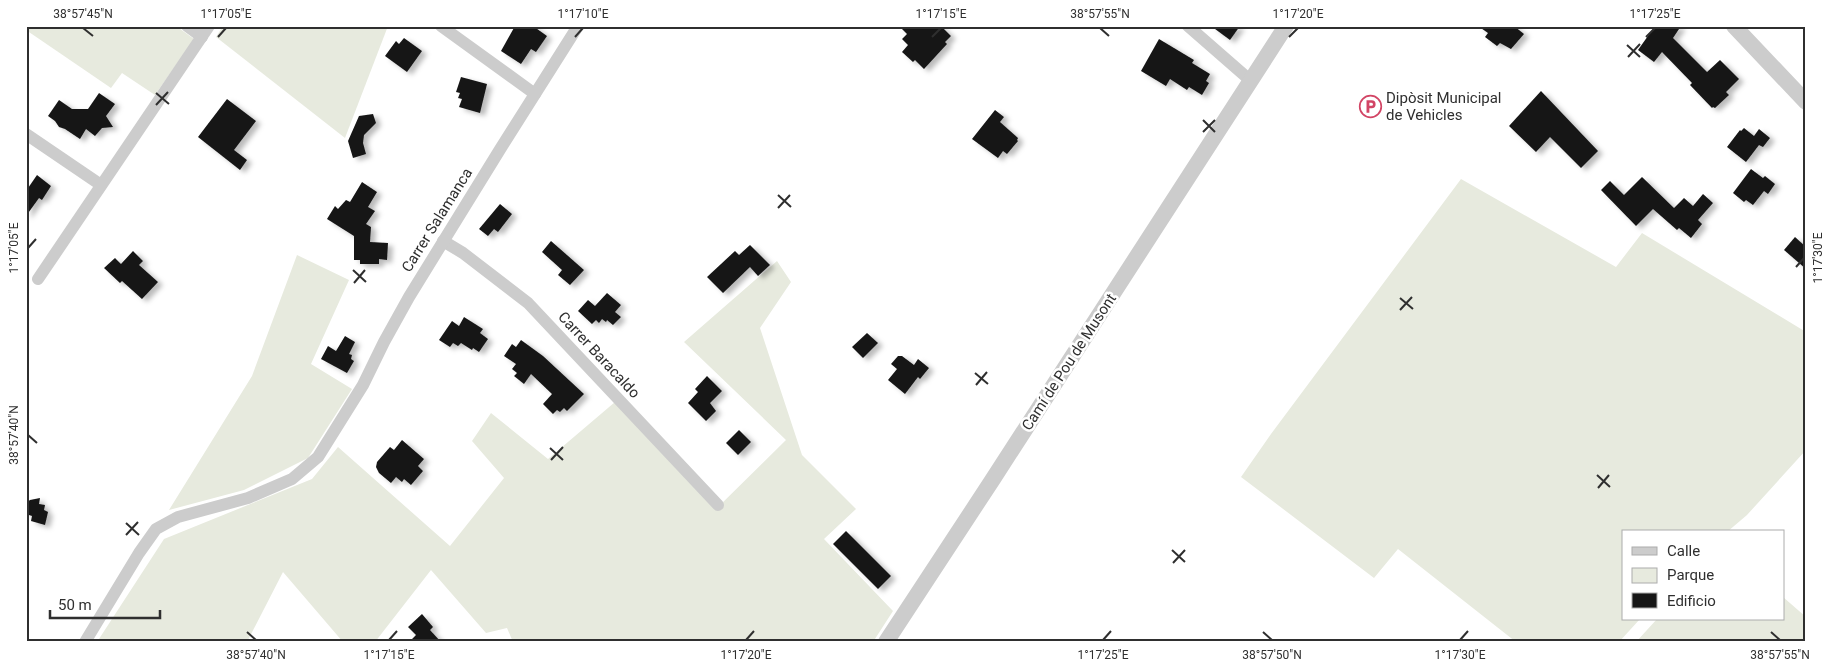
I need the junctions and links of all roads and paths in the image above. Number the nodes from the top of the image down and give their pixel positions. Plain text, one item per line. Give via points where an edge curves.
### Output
1 (187, 26) edge
2 (441, 26) edge
3 (578, 26) edge
4 (1188, 26) edge
5 (1286, 26) edge
6 (1734, 26) edge
7 (206, 31) edge
8 (1251, 81) junction
9 (535, 94) junction
10 (1806, 102) edge
11 (26, 134) edge
12 (101, 185) junction
13 (443, 241) junction
14 (38, 279) dead end
15 (718, 505) dead end
16 (85, 642) edge
17 (886, 642) edge

1 - 7 street
2 - 9 street
3 - 9 street, Carrer Salamanca
4 - 8 street
5 - 8 street, Camí de Pou de Musont
6 - 10 street
7 - 12 street
8 - 17 street, Camí de Pou de Musont
9 - 13 street, Carrer Salamanca
11 - 12 street
12 - 14 street
13 - 15 street, Carrer Baracaldo via 528,303
13 - 16 street, Carrer Salamanca via 409,297 363,385 318,457 292,479 248,498 178,517 156,529

